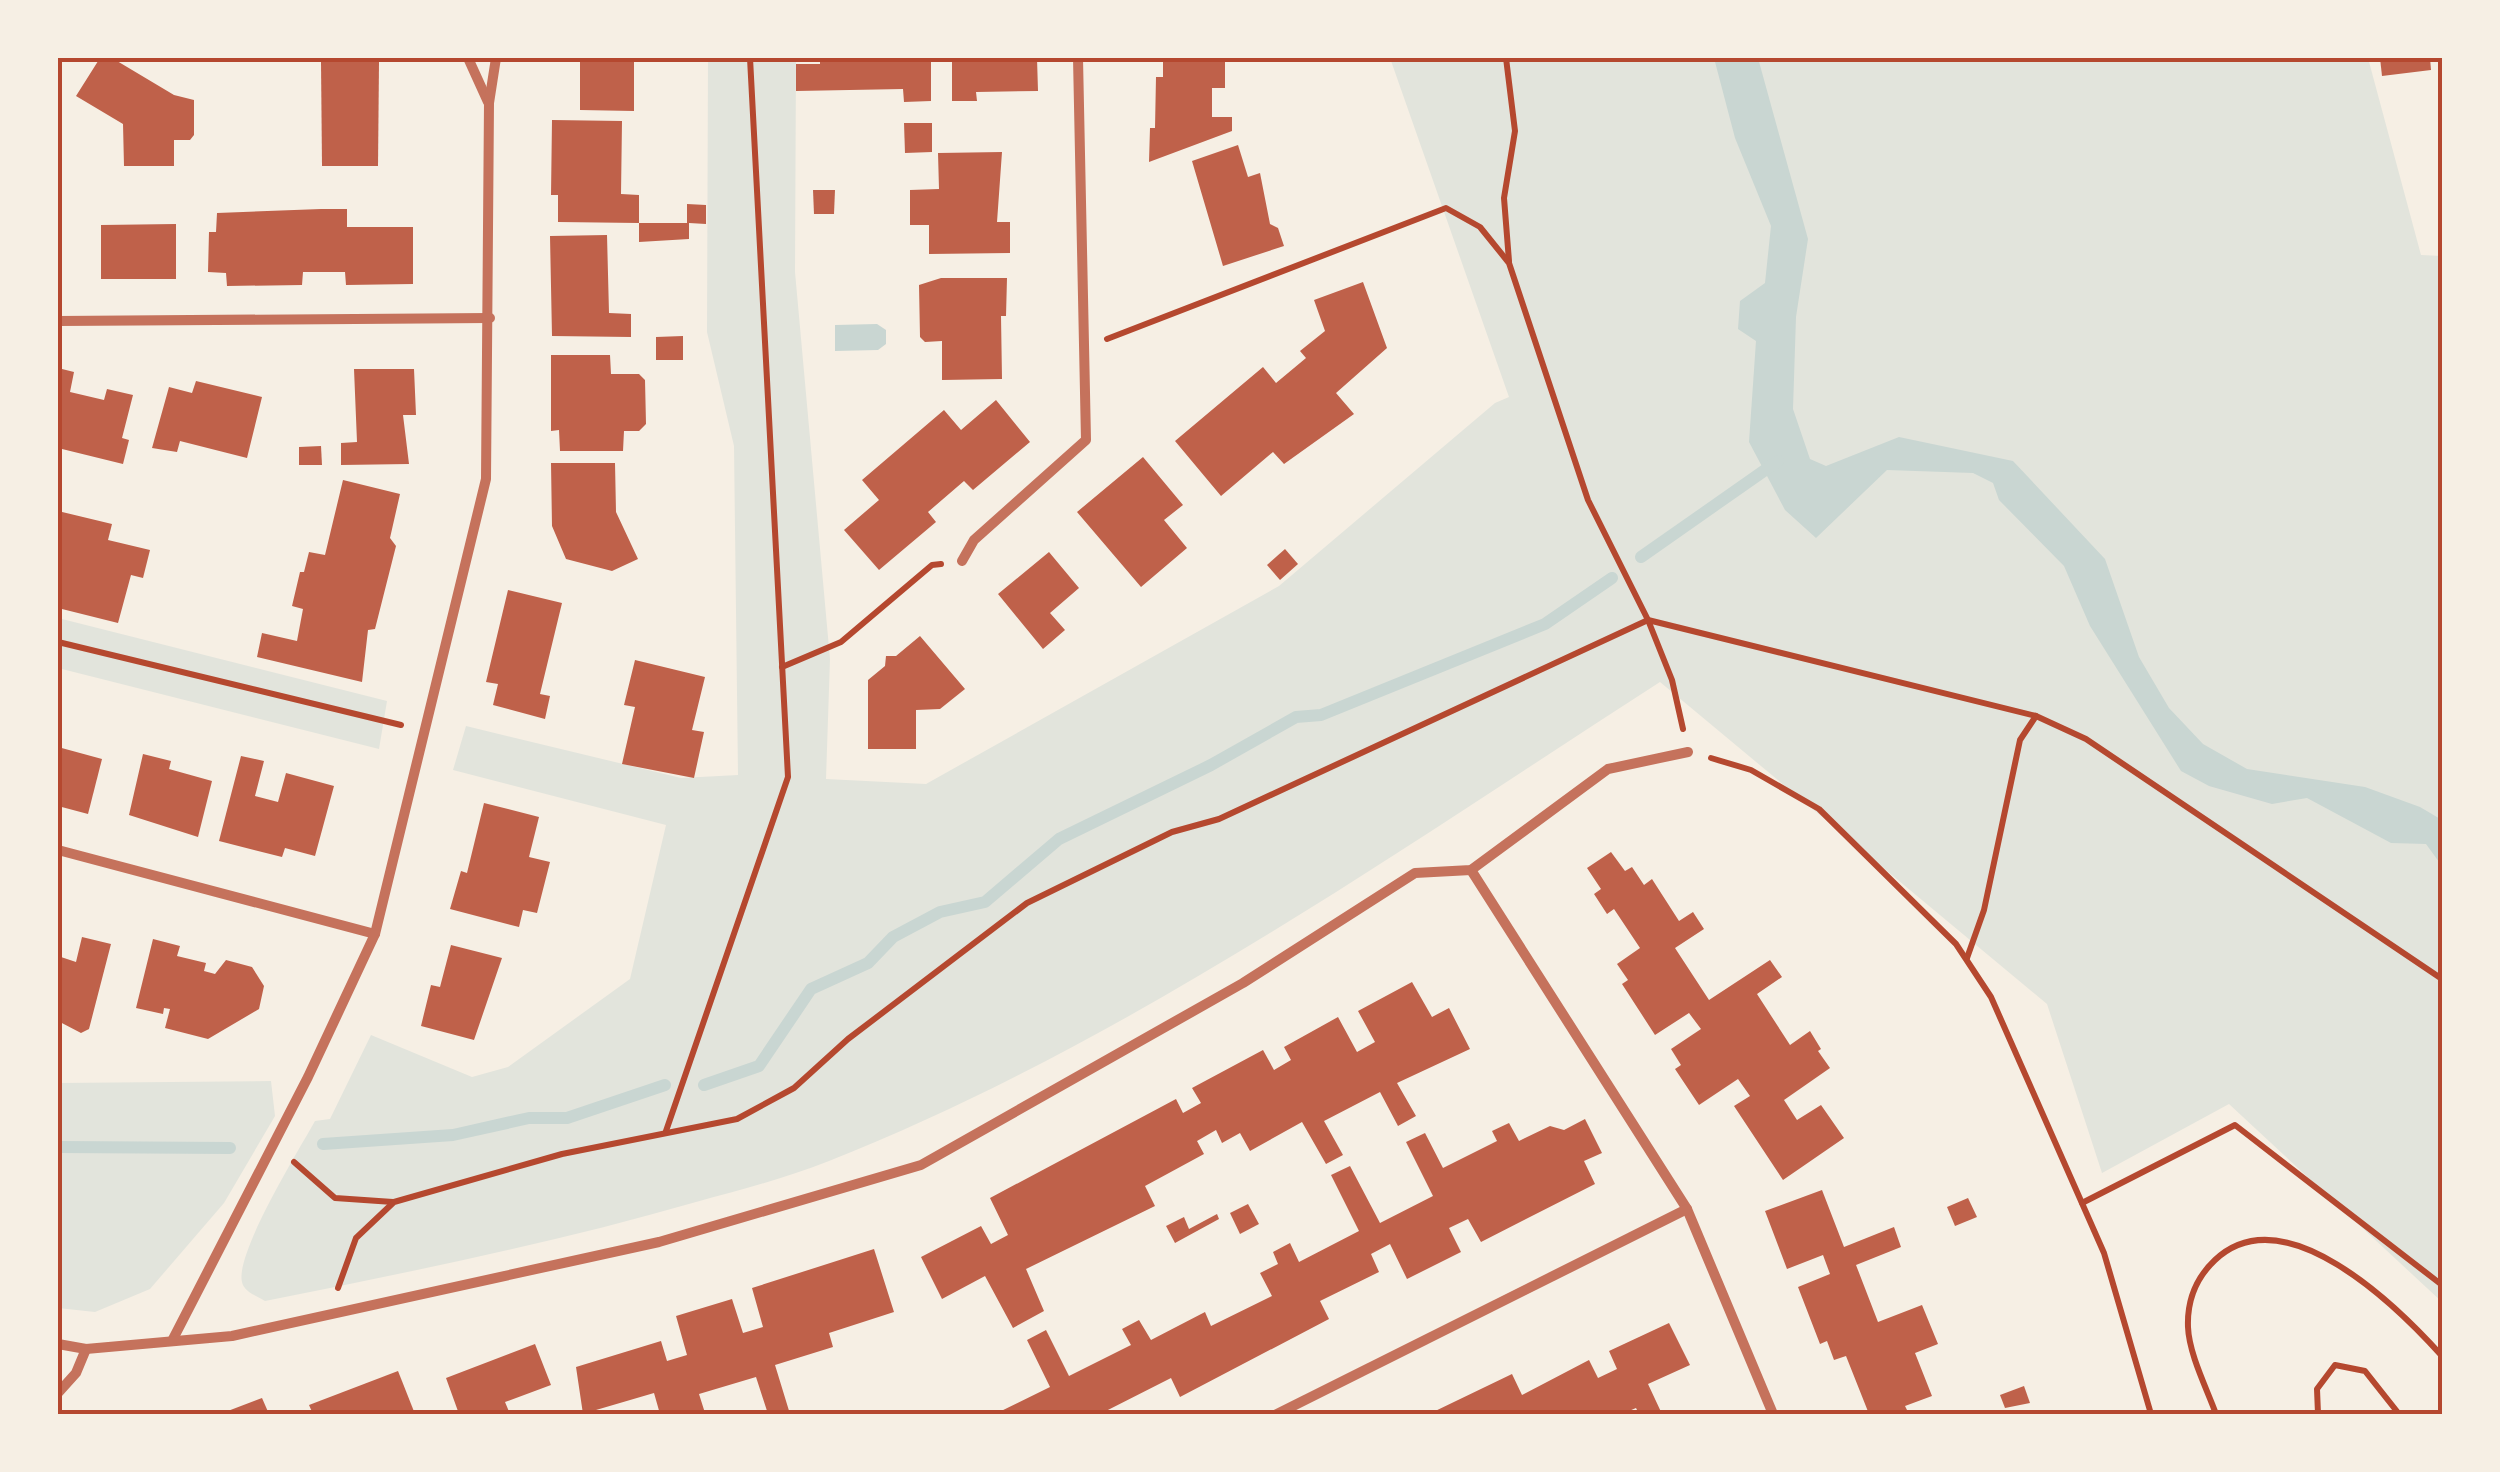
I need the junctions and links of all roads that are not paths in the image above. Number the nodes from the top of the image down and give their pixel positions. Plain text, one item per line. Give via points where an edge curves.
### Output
1 (468, 58) edge
2 (496, 58) edge
3 (1078, 58) edge
4 (489, 103) junction
5 (490, 318) junction
6 (58, 321) edge
7 (962, 560) road end
8 (1688, 752) road end
9 (58, 850) edge
10 (1471, 870) junction
11 (375, 934) junction
12 (1688, 1209) junction
13 (174, 1339) junction
14 (58, 1344) edge
15 (86, 1349) junction
16 (58, 1393) edge
17 (1278, 1414) edge
18 (1773, 1414) edge

1 - 4 street
2 - 4 street
3 - 7 street via 1086,440 974,540
4 - 5 street
5 - 6 street
5 - 11 street via 486,479
8 - 10 street via 1608,769
9 - 11 street
10 - 12 street
10 - 13 street via 1416,873 1242,984 922,1165 660,1242 232,1336
11 - 13 street
12 - 17 street
12 - 18 street
13 - 15 street
14 - 15 street
15 - 16 street

